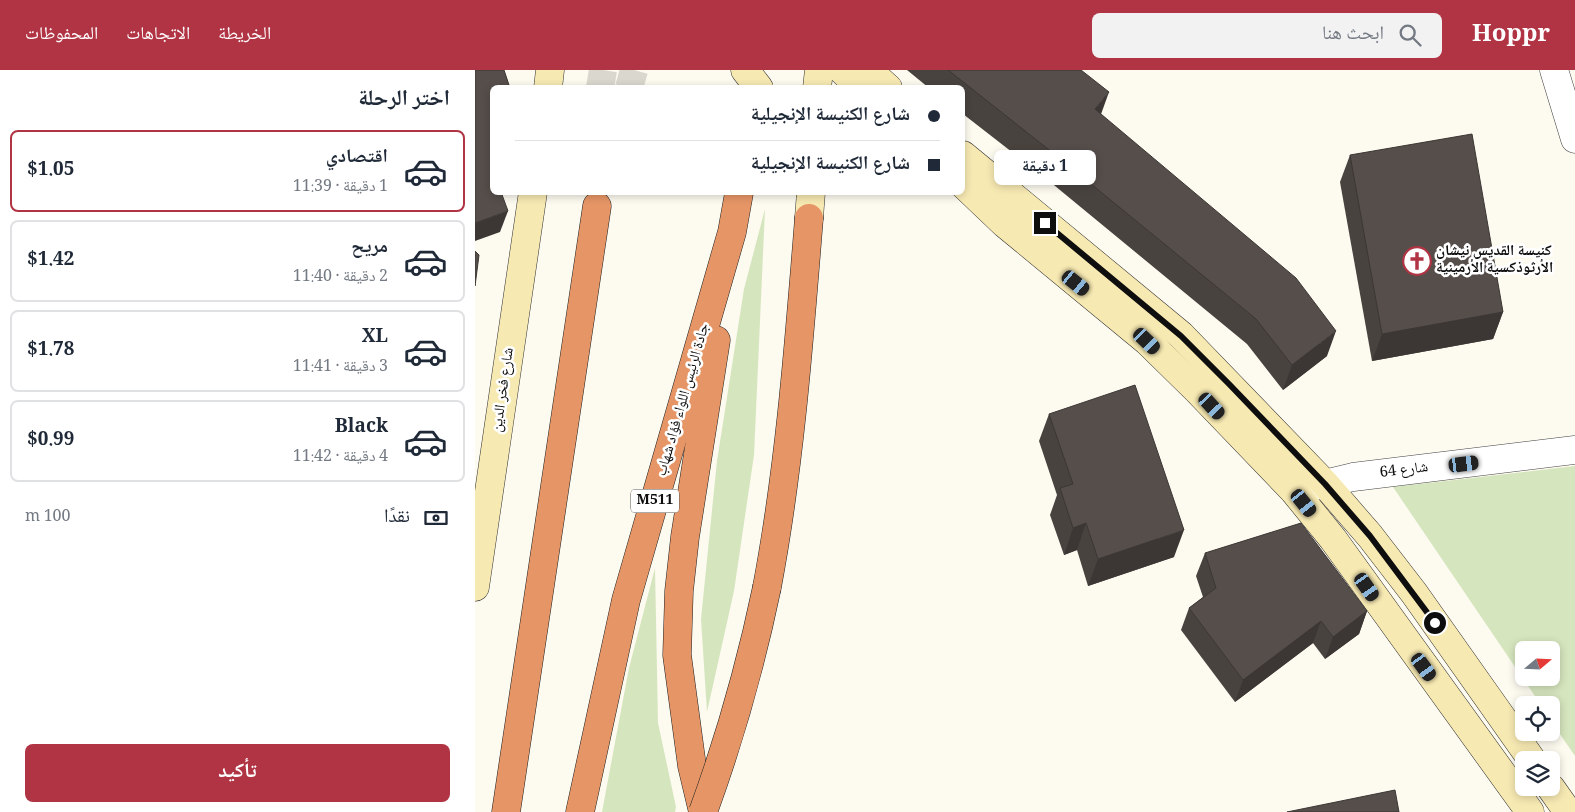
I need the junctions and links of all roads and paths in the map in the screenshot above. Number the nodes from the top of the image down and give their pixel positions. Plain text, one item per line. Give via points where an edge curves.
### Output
1 (550, 70) edge
2 (745, 70) edge
3 (819, 70) edge
4 (842, 70) edge
5 (868, 70) edge
6 (1554, 70) edge
7 (548, 85) edge
8 (757, 85) edge
9 (817, 85) edge
10 (858, 85) edge
11 (885, 85) edge
12 (1575, 139) edge
13 (965, 157) edge
14 (965, 186) edge
15 (532, 195) edge
16 (739, 195) edge
17 (810, 205) edge
18 (597, 206) dead end
19 (732, 232) junction
20 (1575, 450) edge
21 (1325, 484) junction
22 (1294, 491) junction
23 (482, 492) edge
24 (476, 579) edge
25 (1526, 751) edge
26 (1557, 796) edge
27 (506, 812) edge
28 (580, 812) edge
29 (703, 812) edge
30 (1530, 812) edge
31 (1568, 812) edge

1 - 7 street
2 - 8 street
3 - 9 street
4 - 10 street
5 - 11 street
6 - 12 street
13 - 21 street via 1181,336
14 - 22 street via 1005,224 1147,341
15 - 23 street, شارع فخر الدين
16 - 19 highway, جادة الرئيس اللواء فؤاد شهاب / M511
17 - 29 highway, bridge via 794,406 782,508 753,653 729,738
18 - 27 highway
19 - 28 highway, جادة الرئيس اللواء فؤاد شهاب / M511 via 626,600
19 - 29 highway via 679,591 677,654 692,766
20 - 21 street, شارع 64 via 1353,477
21 - 22 street, شارع 64
21 - 25 street via 1414,593
22 - 30 street via 1333,539
23 - 24 street, شارع فخر الدين
26 - 31 street

